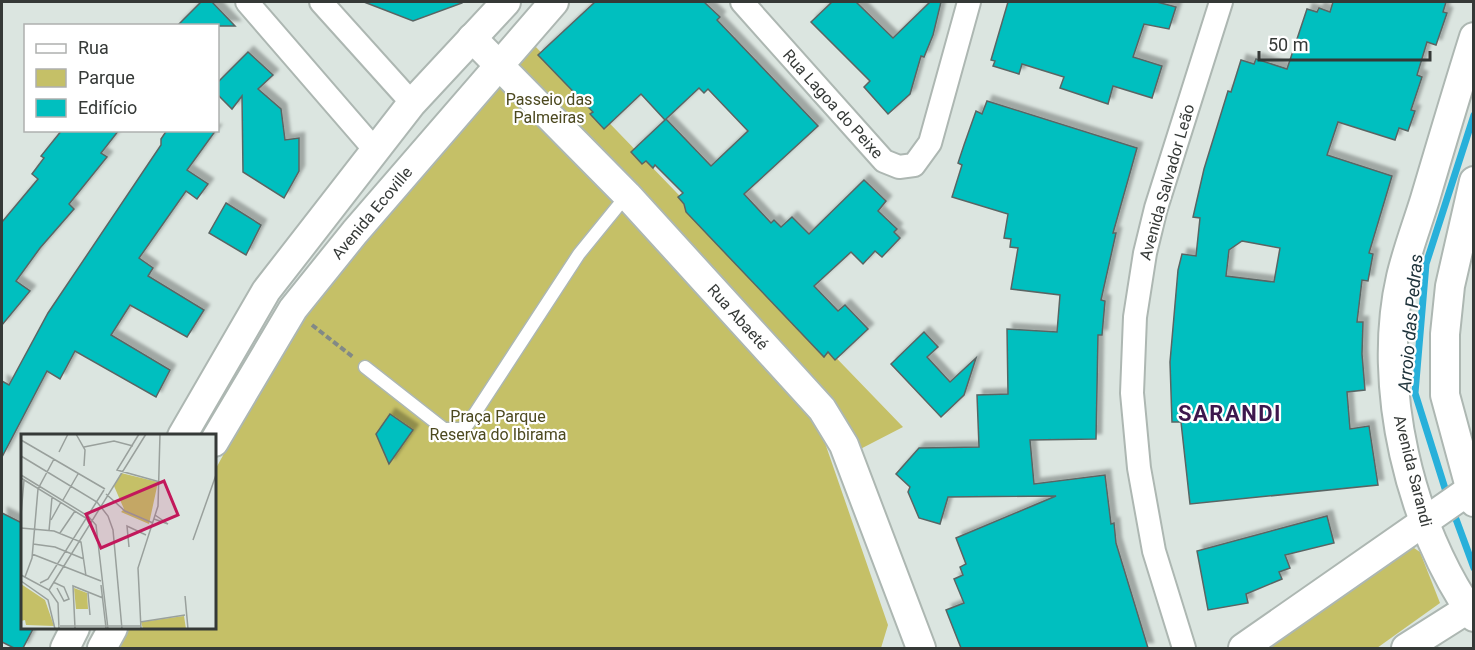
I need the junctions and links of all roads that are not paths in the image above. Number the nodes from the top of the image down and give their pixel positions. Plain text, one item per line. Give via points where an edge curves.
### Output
1 (247, 2) edge
2 (321, 2) edge
3 (506, 2) edge
4 (554, 2) edge
5 (742, 2) edge
6 (969, 2) edge
7 (1221, 2) edge
8 (1473, 37) edge
9 (472, 38) junction
10 (499, 63) junction
11 (412, 103) junction
12 (375, 150) junction
13 (1473, 181) edge
14 (627, 195) junction
15 (328, 207) junction
16 (355, 232) junction
17 (365, 367) road end
18 (183, 434) edge
19 (216, 439) edge
20 (1469, 494) edge
21 (1428, 519) junction
22 (1471, 610) edge
23 (74, 629) edge
24 (112, 629) edge
25 (65, 648) edge
26 (102, 648) edge
27 (921, 648) edge
28 (1184, 648) edge
29 (1243, 648) edge
30 (1406, 648) edge

1 - 12 street
2 - 11 street
3 - 9 street
4 - 10 street, Avenida Ecoville
5 - 6 street, Rua Lagoa do Peixe via 884,161 899,167 914,165 930,143
7 - 28 street, Avenida Salvador Leão via 1156,208 1135,317 1132,393 1139,468 1154,551
8 - 21 street, Avenida Sarandi via 1401,278 1394,329 1394,392 1401,434
9 - 10 street, Rua Abaeté
9 - 11 street
10 - 14 street, Rua Abaeté
10 - 16 street, Avenida Ecoville
11 - 12 street
12 - 15 street
13 - 20 street via 1450,286 1445,334 1445,395
14 - 17 lane via 579,254 468,424 461,429 444,429
14 - 27 street, Rua Abaeté via 835,426
15 - 16 street
15 - 18 street via 266,291
16 - 19 street, Avenida Ecoville via 293,309
20 - 21 street
21 - 22 street, Avenida Sarandi
21 - 29 street
22 - 30 street
23 - 25 street
24 - 26 street

